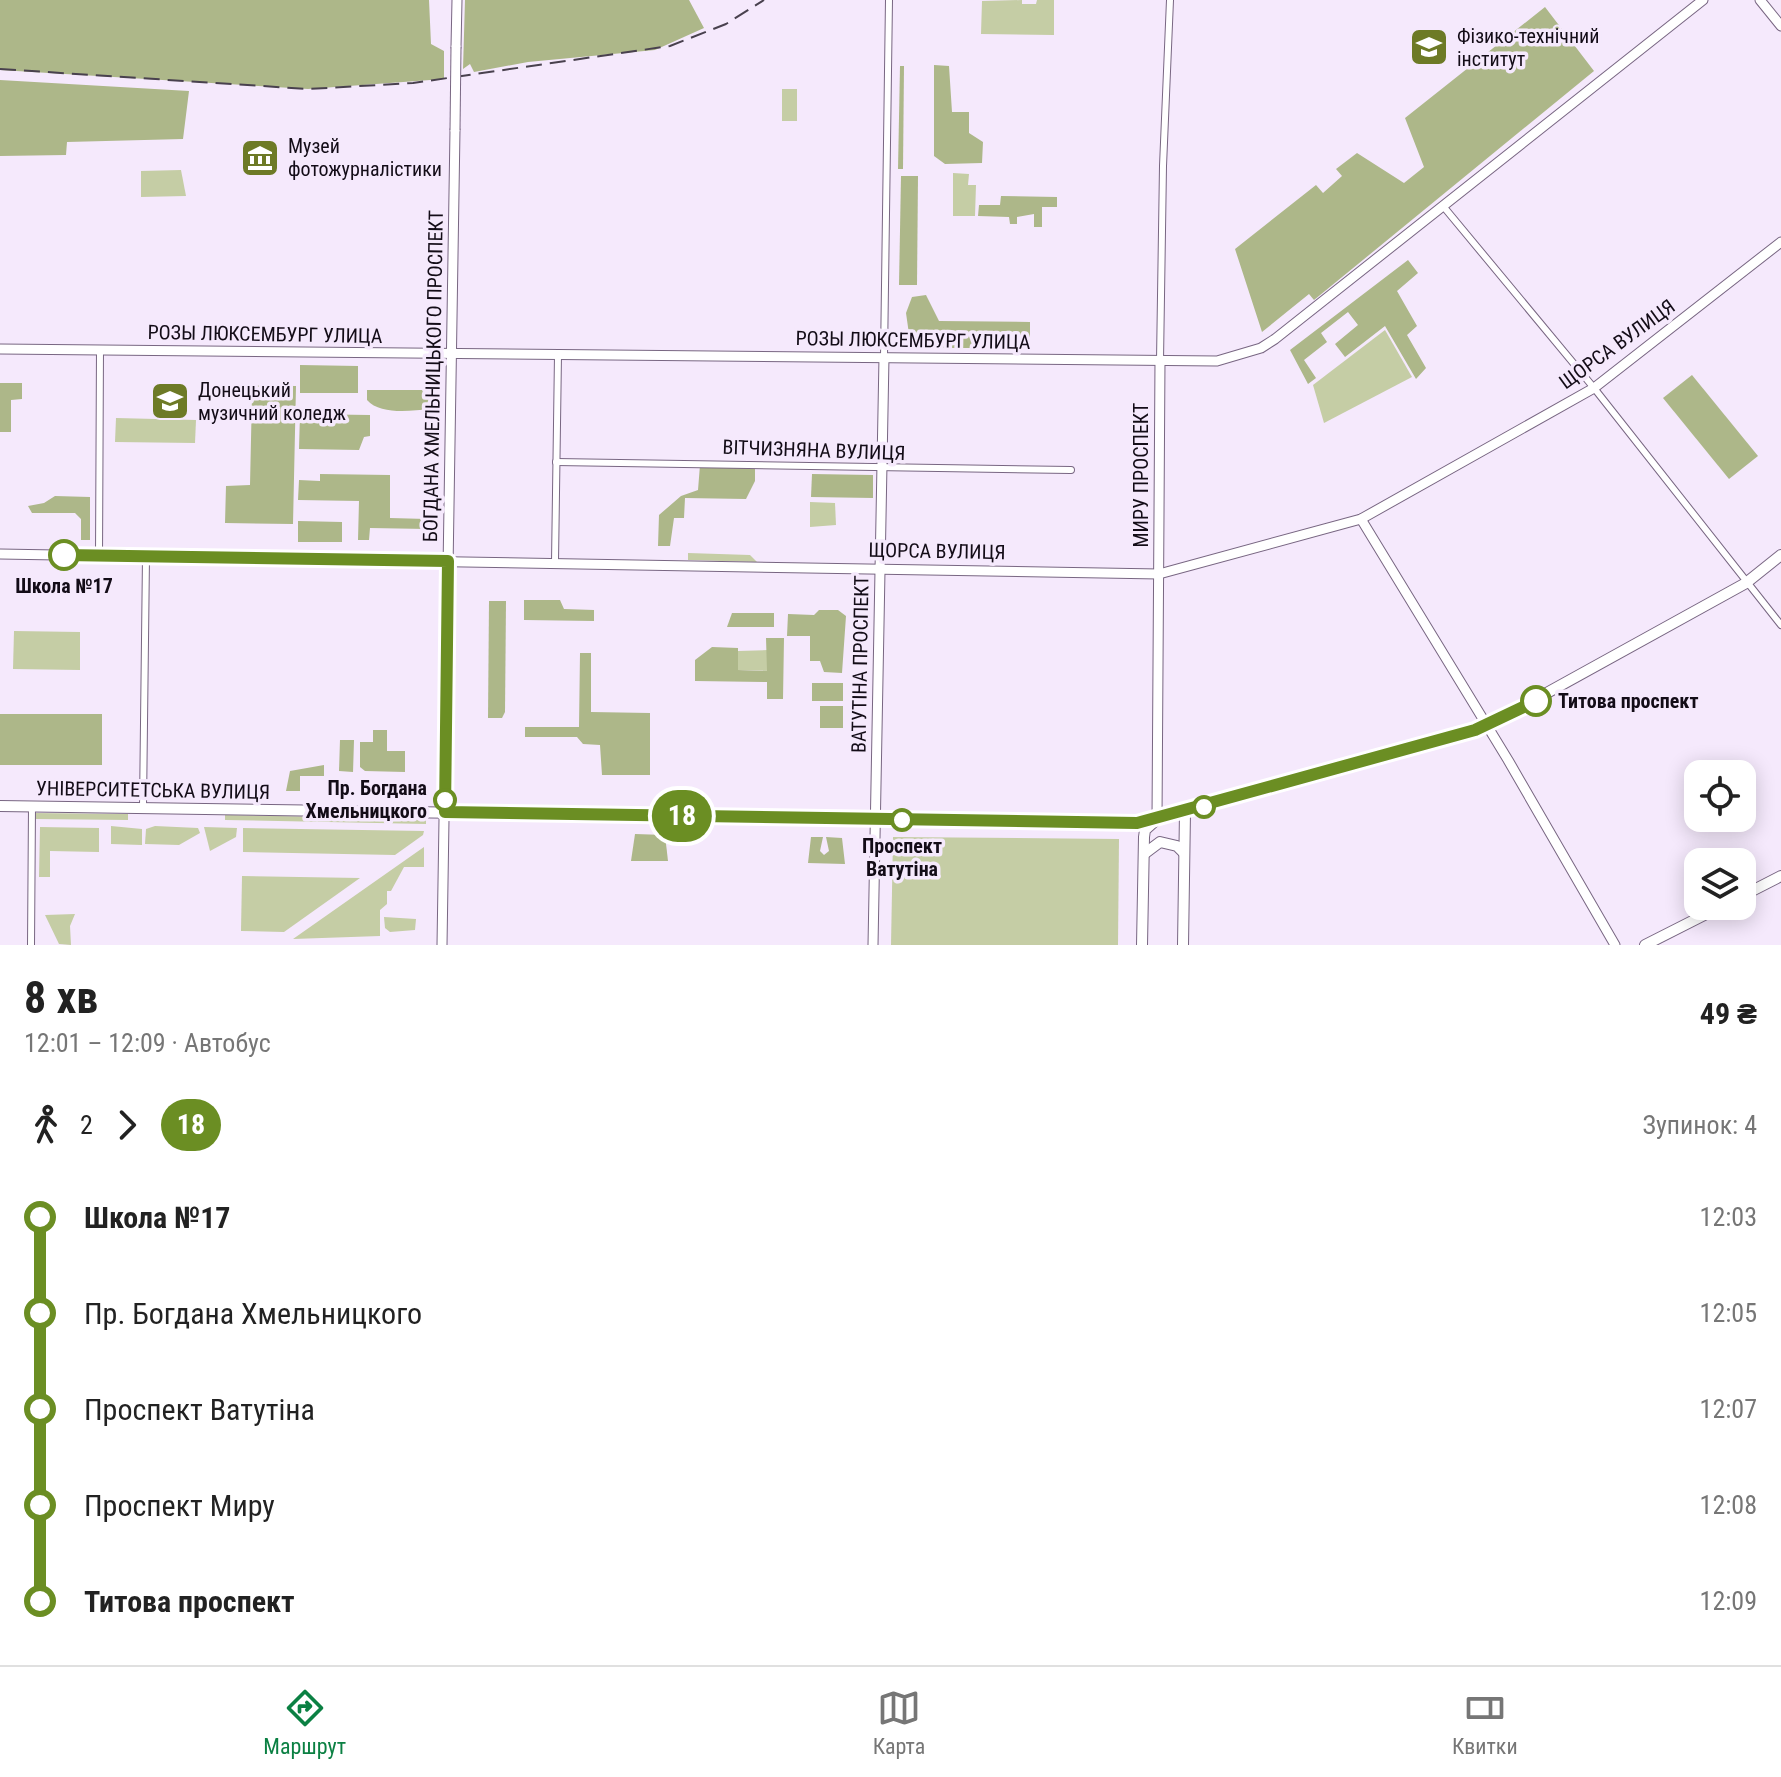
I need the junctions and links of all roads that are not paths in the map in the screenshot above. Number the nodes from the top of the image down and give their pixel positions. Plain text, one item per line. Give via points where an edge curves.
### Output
1 (457, 0) edge
2 (889, 0) edge
3 (1170, 0) edge
4 (1703, 0) edge
5 (1760, 0) edge
6 (1781, 26) edge
7 (1443, 206) junction
8 (1781, 242) edge
9 (0, 349) edge
10 (100, 349) junction
11 (452, 353) junction
12 (558, 355) junction
13 (884, 357) junction
14 (1160, 361) junction
15 (1594, 388) junction
16 (556, 462) junction
17 (882, 468) junction
18 (1071, 470) dead end
19 (1361, 519) junction
20 (0, 554) edge
21 (1781, 555) edge
22 (99, 556) junction
23 (146, 557) junction
24 (448, 561) junction
25 (555, 562) junction
26 (880, 568) junction
27 (1159, 574) junction
28 (1746, 583) junction
29 (1781, 625) edge
30 (1487, 726) junction
31 (0, 806) edge
32 (143, 806) junction
33 (32, 807) junction
34 (445, 812) junction
35 (1185, 812) junction
36 (1157, 819) junction
37 (875, 820) junction
38 (1184, 853) junction
39 (1144, 854) junction
40 (1781, 876) edge
41 (1756, 889) edge
42 (1694, 920) edge
43 (31, 945) edge
44 (442, 945) edge
45 (873, 945) edge
46 (1142, 945) edge
47 (1183, 945) edge
48 (1615, 945) edge
49 (1645, 945) edge

1 - 11 street, БОГДАНА ХМЕЛЬНИЦЬКОГО ПРОСПЕКТ, bridge
2 - 13 street, ВАТУТІНА ПРОСПЕКТ
3 - 14 street, МИРУ ПРОСПЕКТ
4 - 7 street, РОЗЫ ЛЮКСЕМБУРГ УЛИЦА
5 - 6 street
7 - 14 street, РОЗЫ ЛЮКСЕМБУРГ УЛИЦА via 1261,348 1217,361
7 - 15 street
8 - 15 street, ЩОРСА ВУЛИЦЯ
9 - 10 street, РОЗЫ ЛЮКСЕМБУРГ УЛИЦА
10 - 11 street, РОЗЫ ЛЮКСЕМБУРГ УЛИЦА
10 - 22 street
11 - 12 street, РОЗЫ ЛЮКСЕМБУРГ УЛИЦА
11 - 24 street, БОГДАНА ХМЕЛЬНИЦЬКОГО ПРОСПЕКТ
12 - 13 street, РОЗЫ ЛЮКСЕМБУРГ УЛИЦА
12 - 16 street
13 - 14 street, РОЗЫ ЛЮКСЕМБУРГ УЛИЦА
13 - 17 street, ВАТУТІНА ПРОСПЕКТ
14 - 27 street, МИРУ ПРОСПЕКТ
15 - 19 street, ЩОРСА ВУЛИЦЯ
15 - 28 street
16 - 17 street, ВІТЧИЗНЯНА ВУЛИЦЯ
16 - 25 street
17 - 18 street, ВІТЧИЗНЯНА ВУЛИЦЯ
17 - 26 street, ВАТУТІНА ПРОСПЕКТ
19 - 27 street, ЩОРСА ВУЛИЦЯ
19 - 30 street
20 - 22 street, ЩОРСА ВУЛИЦЯ
21 - 28 main road, УНІВЕРСИТЕТСЬКА ВУЛИЦЯ
22 - 23 street, ЩОРСА ВУЛИЦЯ
23 - 24 street, ЩОРСА ВУЛИЦЯ
23 - 32 street
24 - 25 street, ЩОРСА ВУЛИЦЯ
24 - 34 street, БОГДАНА ХМЕЛЬНИЦЬКОГО ПРОСПЕКТ
25 - 26 street, ЩОРСА ВУЛИЦЯ
26 - 27 street, ЩОРСА ВУЛИЦЯ
26 - 37 street, ВАТУТІНА ПРОСПЕКТ
27 - 36 street, МИРУ ПРОСПЕКТ
28 - 29 street
28 - 30 main road, УНІВЕРСИТЕТСЬКА ВУЛИЦЯ
30 - 35 main road, УНІВЕРСИТЕТСЬКА ВУЛИЦЯ
30 - 48 street
31 - 33 main road, УНІВЕРСИТЕТСЬКА ВУЛИЦЯ
32 - 33 main road, УНІВЕРСИТЕТСЬКА ВУЛИЦЯ
32 - 34 main road, УНІВЕРСИТЕТСЬКА ВУЛИЦЯ
33 - 43 street
34 - 37 main road, УНІВЕРСИТЕТСЬКА ВУЛИЦЯ
34 - 44 street, БОГДАНА ХМЕЛЬНИЦЬКОГО ПРОСПЕКТ
35 - 36 main road, УНІВЕРСИТЕТСЬКА ВУЛИЦЯ
35 - 38 main road
36 - 37 main road, УНІВЕРСИТЕТСЬКА ВУЛИЦЯ
36 - 39 main road, МИРУ ПРОСПЕКТ via 1145,830
37 - 45 street, ВАТУТІНА ПРОСПЕКТ
38 - 39 main road via 1160,842
38 - 47 main road
39 - 46 main road, МИРУ ПРОСПЕКТ
40 - 41 main road
42 - 49 main road

